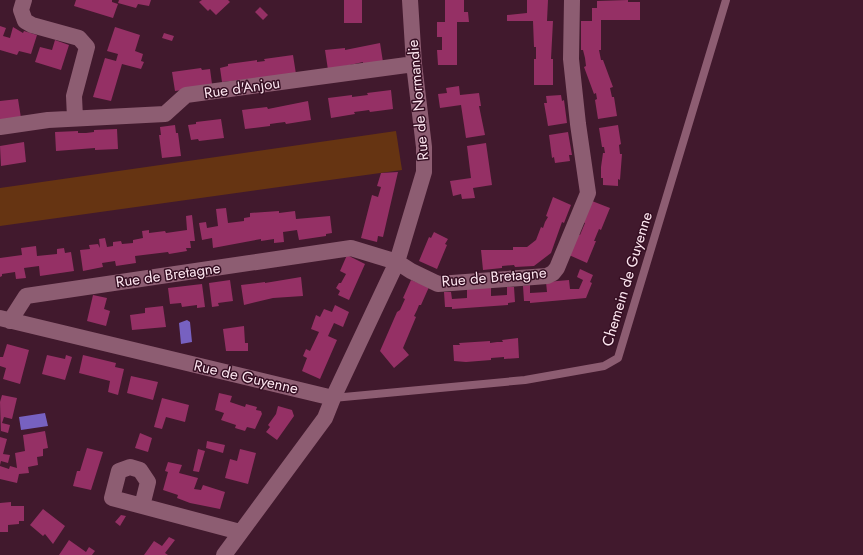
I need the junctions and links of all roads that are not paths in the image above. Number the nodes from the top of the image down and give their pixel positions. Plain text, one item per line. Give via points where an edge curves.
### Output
1 (24, 0) edge
2 (410, 0) edge
3 (572, 0) edge
4 (726, 0) edge
5 (414, 64) junction
6 (75, 118) junction
7 (0, 127) edge
8 (397, 262) junction
9 (5, 319) edge
10 (333, 398) junction
11 (142, 506) dead end
12 (240, 532) junction
13 (224, 555) edge

1 - 6 street via 21,10 25,21 79,38 87,47 74,96
2 - 5 street, Rue de Normandie
3 - 8 street, Rue de Bretagne via 571,59 588,193 557,268 547,276 438,284
4 - 10 lane, Chemein de Guyenne via 618,358 604,366 524,380
5 - 6 street, Rue d'Anjou via 186,96 165,114
5 - 8 street, Rue de Normandie via 424,147 424,172
6 - 7 street, Rue d'Anjou
8 - 9 street, Rue de Bretagne via 351,248 26,296
8 - 10 street, Rue de Normandie
9 - 10 street, Rue de Guyenne
10 - 12 street via 325,418
11 - 12 street
12 - 13 street

